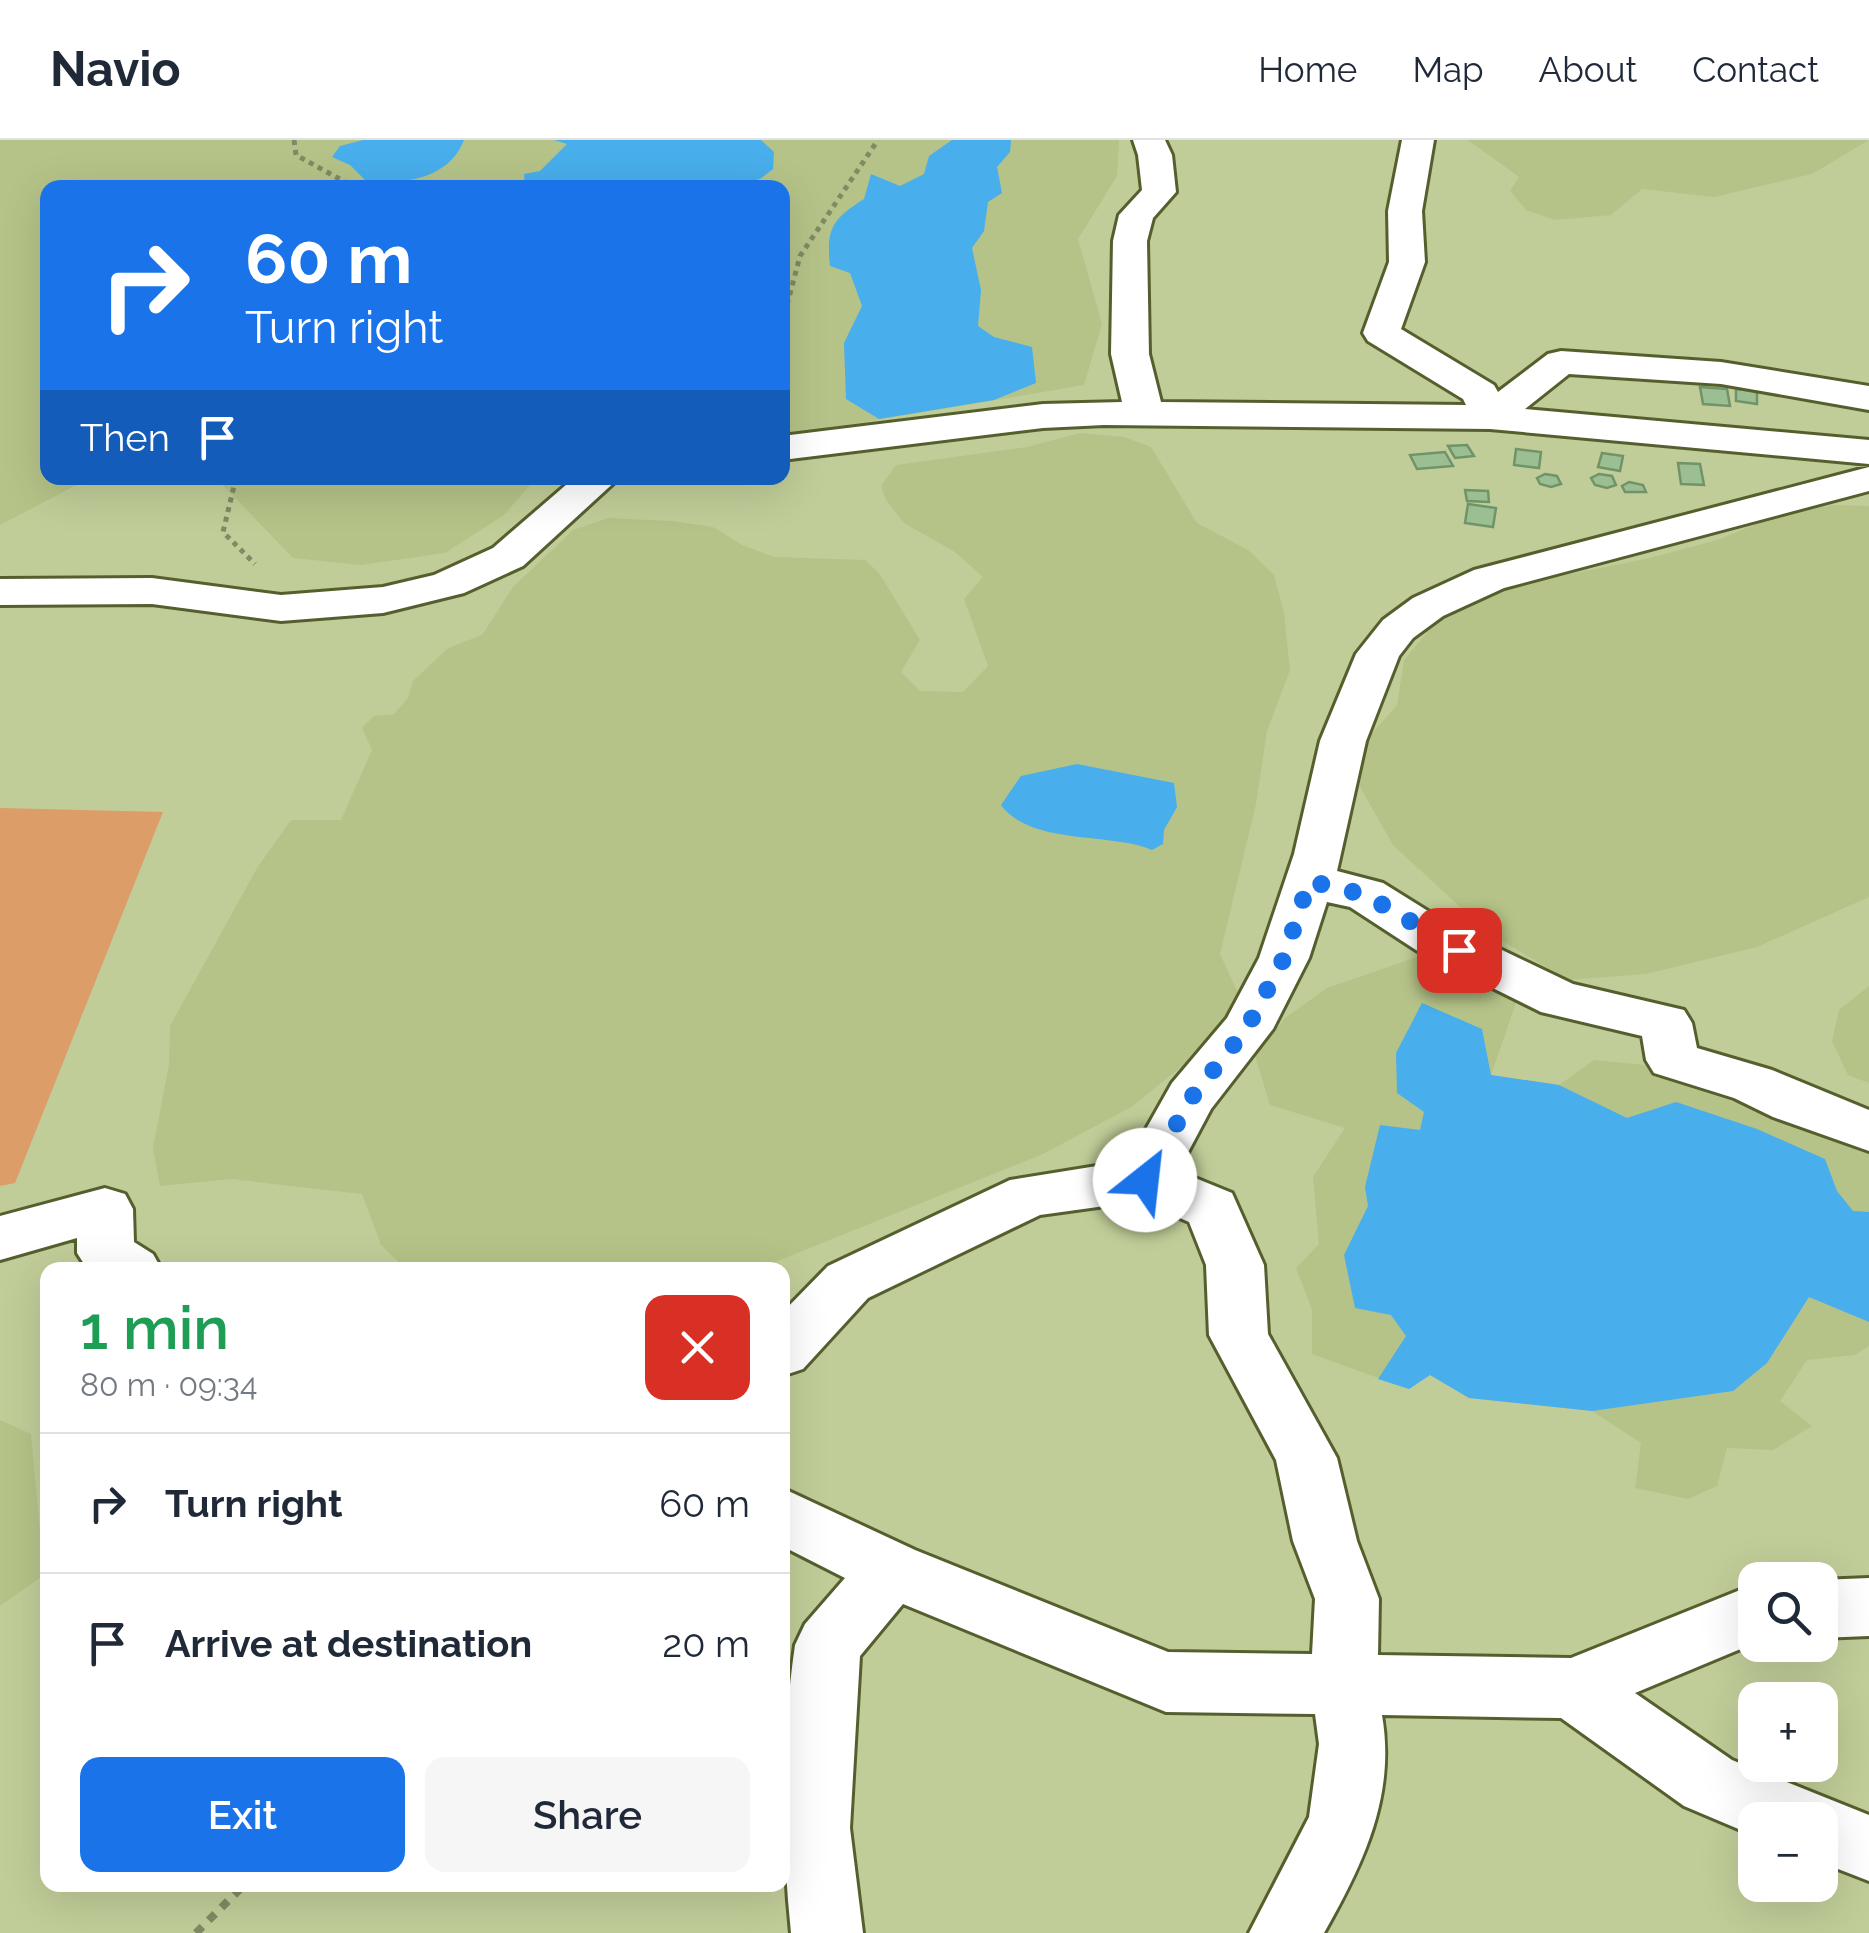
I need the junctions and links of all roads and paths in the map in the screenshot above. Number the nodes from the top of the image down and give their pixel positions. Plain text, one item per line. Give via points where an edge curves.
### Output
1 (294, 140) edge
2 (878, 140) edge
3 (1149, 140) edge
4 (1418, 140) edge
5 (342, 180) edge
6 (790, 294) edge
7 (1861, 389) edge
8 (1142, 414) junction
9 (1490, 417) junction
10 (790, 447) edge
11 (1869, 452) edge
12 (1869, 478) edge
13 (234, 485) edge
14 (587, 485) edge
15 (0, 592) edge
16 (298, 608) junction
17 (1309, 881) junction
18 (1869, 1131) edge
19 (1145, 1180) junction
20 (0, 1238) edge
21 (120, 1262) edge
22 (790, 1344) edge
23 (790, 1519) edge
24 (892, 1570) junction
25 (1869, 1607) edge
26 (1838, 1609) edge
27 (1738, 1620) edge
28 (1344, 1685) junction
29 (1573, 1688) junction
30 (1753, 1802) edge
31 (1838, 1836) edge
32 (1869, 1848) edge
33 (237, 1892) edge
34 (196, 1933) edge
35 (827, 1933) edge
36 (1285, 1933) edge

1 - 5 path via 296,154
2 - 6 path via 800,256
3 - 8 street via 1160,192 1136,215 1130,241 1130,354
4 - 9 street via 1405,211 1406,262 1381,333 1480,393
7 - 9 street via 1562,362
8 - 9 street
8 - 10 street via 1043,416
9 - 11 street
12 - 17 street via 1489,578 1398,629 1378,654 1343,741
13 - 16 path via 224,532
14 - 16 street via 508,557 446,585 350,605
15 - 16 street via 128,590
17 - 18 street via 1366,895 1434,938 1559,998 1666,1023 1673,1060
17 - 19 street via 1284,958 1247,1028 1192,1097
19 - 22 street via 1030,1195 848,1282
19 - 28 street via 1212,1208 1236,1266 1239,1335 1306,1458 1347,1600
20 - 21 street via 105,1209 106,1253
23 - 24 street
24 - 28 street via 1166,1682
24 - 35 street via 828,1644 815,1828
25 - 26 street
27 - 29 street
28 - 29 street
28 - 36 street via 1353,1744 1344,1817
29 - 30 street via 1708,1784
31 - 32 street
33 - 34 path

